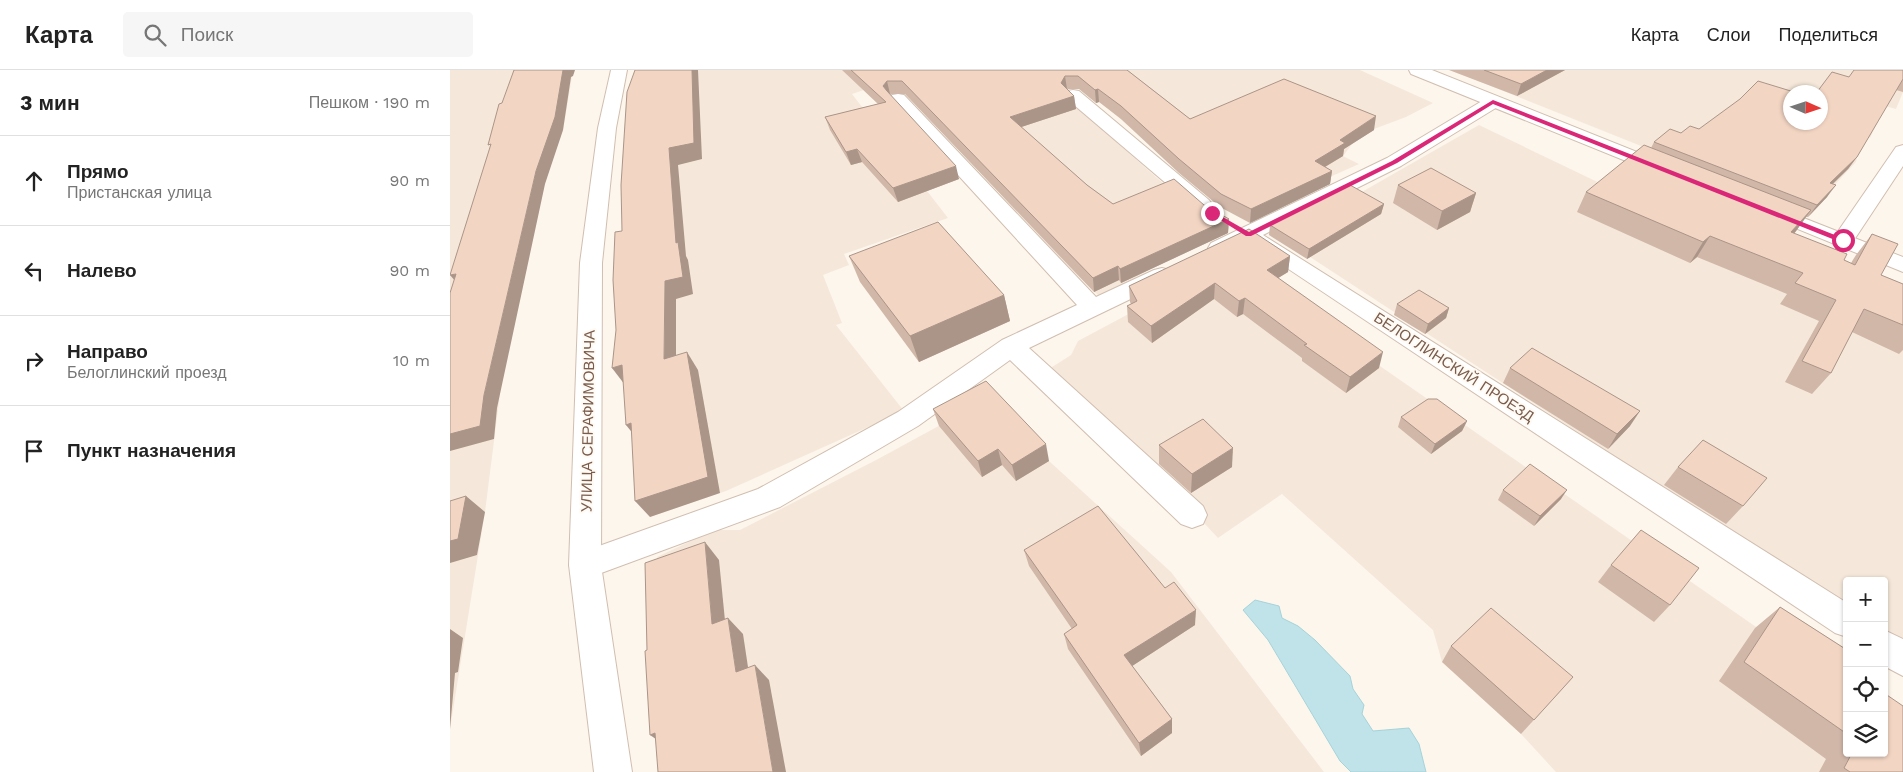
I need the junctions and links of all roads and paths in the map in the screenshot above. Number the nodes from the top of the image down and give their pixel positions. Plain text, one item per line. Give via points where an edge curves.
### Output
1 (619, 70) edge
2 (1417, 70) edge
3 (1073, 95) edge
4 (898, 99) dead end
5 (1493, 102) junction
6 (1903, 151) edge
7 (1686, 178) edge
8 (1751, 204) edge
9 (1249, 234) junction
10 (1843, 240) junction
11 (1903, 265) edge
12 (1092, 308) junction
13 (1011, 346) junction
14 (1192, 515) dead end
15 (585, 565) junction
16 (1843, 619) edge
17 (1888, 649) edge
18 (1903, 659) edge
19 (613, 772) edge

1 - 15 street, УЛИЦА СЕРАФИМОВИЧА via 607,128 591,263
2 - 5 street
3 - 9 street, БЕЛОГЛИНСКИЙ ПРОЕЗД via 1223,219
4 - 12 street
5 - 7 street
5 - 9 street via 1394,162
6 - 10 street
8 - 10 street
9 - 12 street
9 - 16 street, БЕЛОГЛИНСКИЙ ПРОЕЗД
10 - 11 street
12 - 13 street
13 - 14 street
13 - 15 street via 908,419 769,498
15 - 19 street, УЛИЦА СЕРАФИМОВИЧА
17 - 18 street

